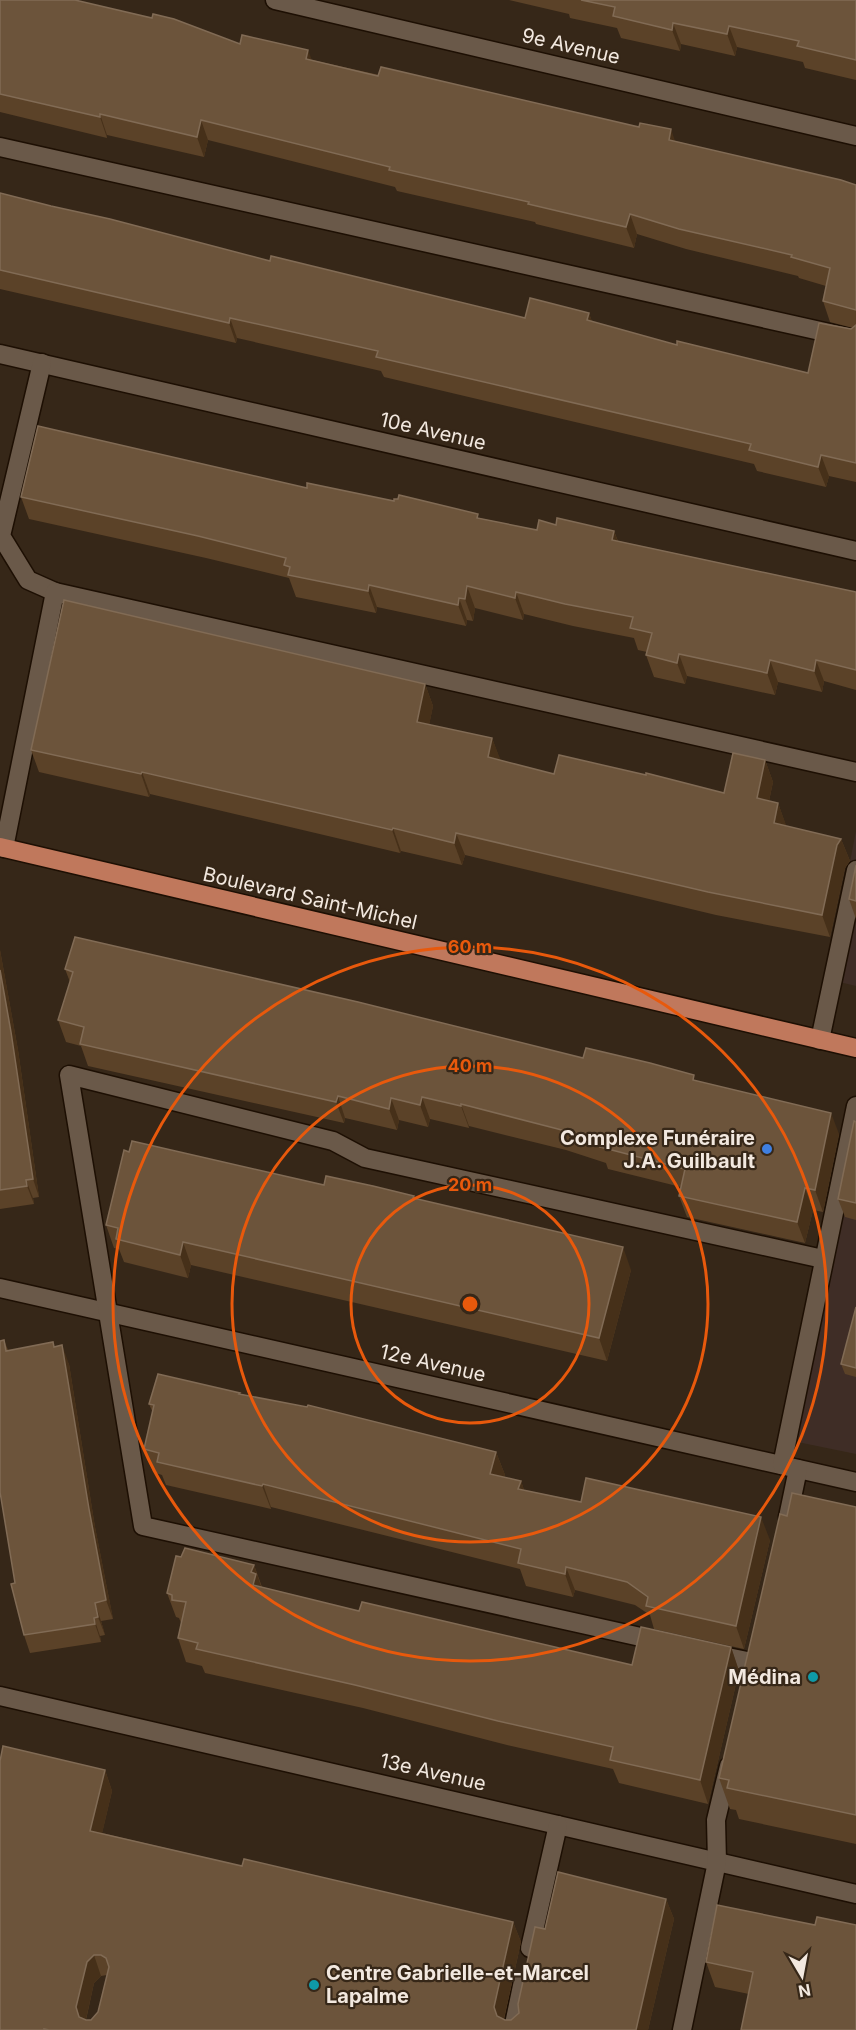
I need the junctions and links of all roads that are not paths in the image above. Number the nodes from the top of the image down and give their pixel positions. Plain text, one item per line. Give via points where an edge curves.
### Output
1 (275, 0) edge
2 (856, 136) edge
3 (0, 147) edge
4 (856, 339) edge
5 (0, 354) edge
6 (42, 363) junction
7 (856, 551) edge
8 (55, 592) junction
9 (856, 772) edge
10 (2, 848) edge
11 (856, 870) edge
12 (820, 1040) junction
13 (856, 1048) edge
14 (856, 1106) edge
15 (823, 1259) junction
16 (0, 1288) edge
17 (107, 1312) junction
18 (790, 1467) junction
19 (856, 1482) edge
20 (783, 1536) edge
21 (758, 1640) edge
22 (0, 1696) edge
23 (732, 1752) edge
24 (558, 1825) junction
25 (717, 1862) junction
26 (856, 1894) edge
27 (516, 2030) edge
28 (682, 2030) edge

1 - 2 street, 9e Avenue
3 - 4 street
5 - 6 street, 10e Avenue
6 - 7 street, 10e Avenue
6 - 8 street via 1,536 28,580
8 - 9 street
8 - 10 street
10 - 12 main road, Boulevard Saint-Michel
11 - 12 street
12 - 13 main road, Boulevard Saint-Michel
14 - 15 street
15 - 17 street via 365,1158 333,1141 69,1075
15 - 18 street
16 - 17 street, 12e Avenue
17 - 18 street, 12e Avenue
17 - 21 street via 143,1526 689,1648 751,1668
18 - 19 street, 12e Avenue
18 - 20 street
22 - 24 street, 13e Avenue
23 - 25 street via 716,1820
24 - 25 street, 13e Avenue
24 - 27 street via 513,2029
25 - 26 street, 13e Avenue
25 - 28 street

